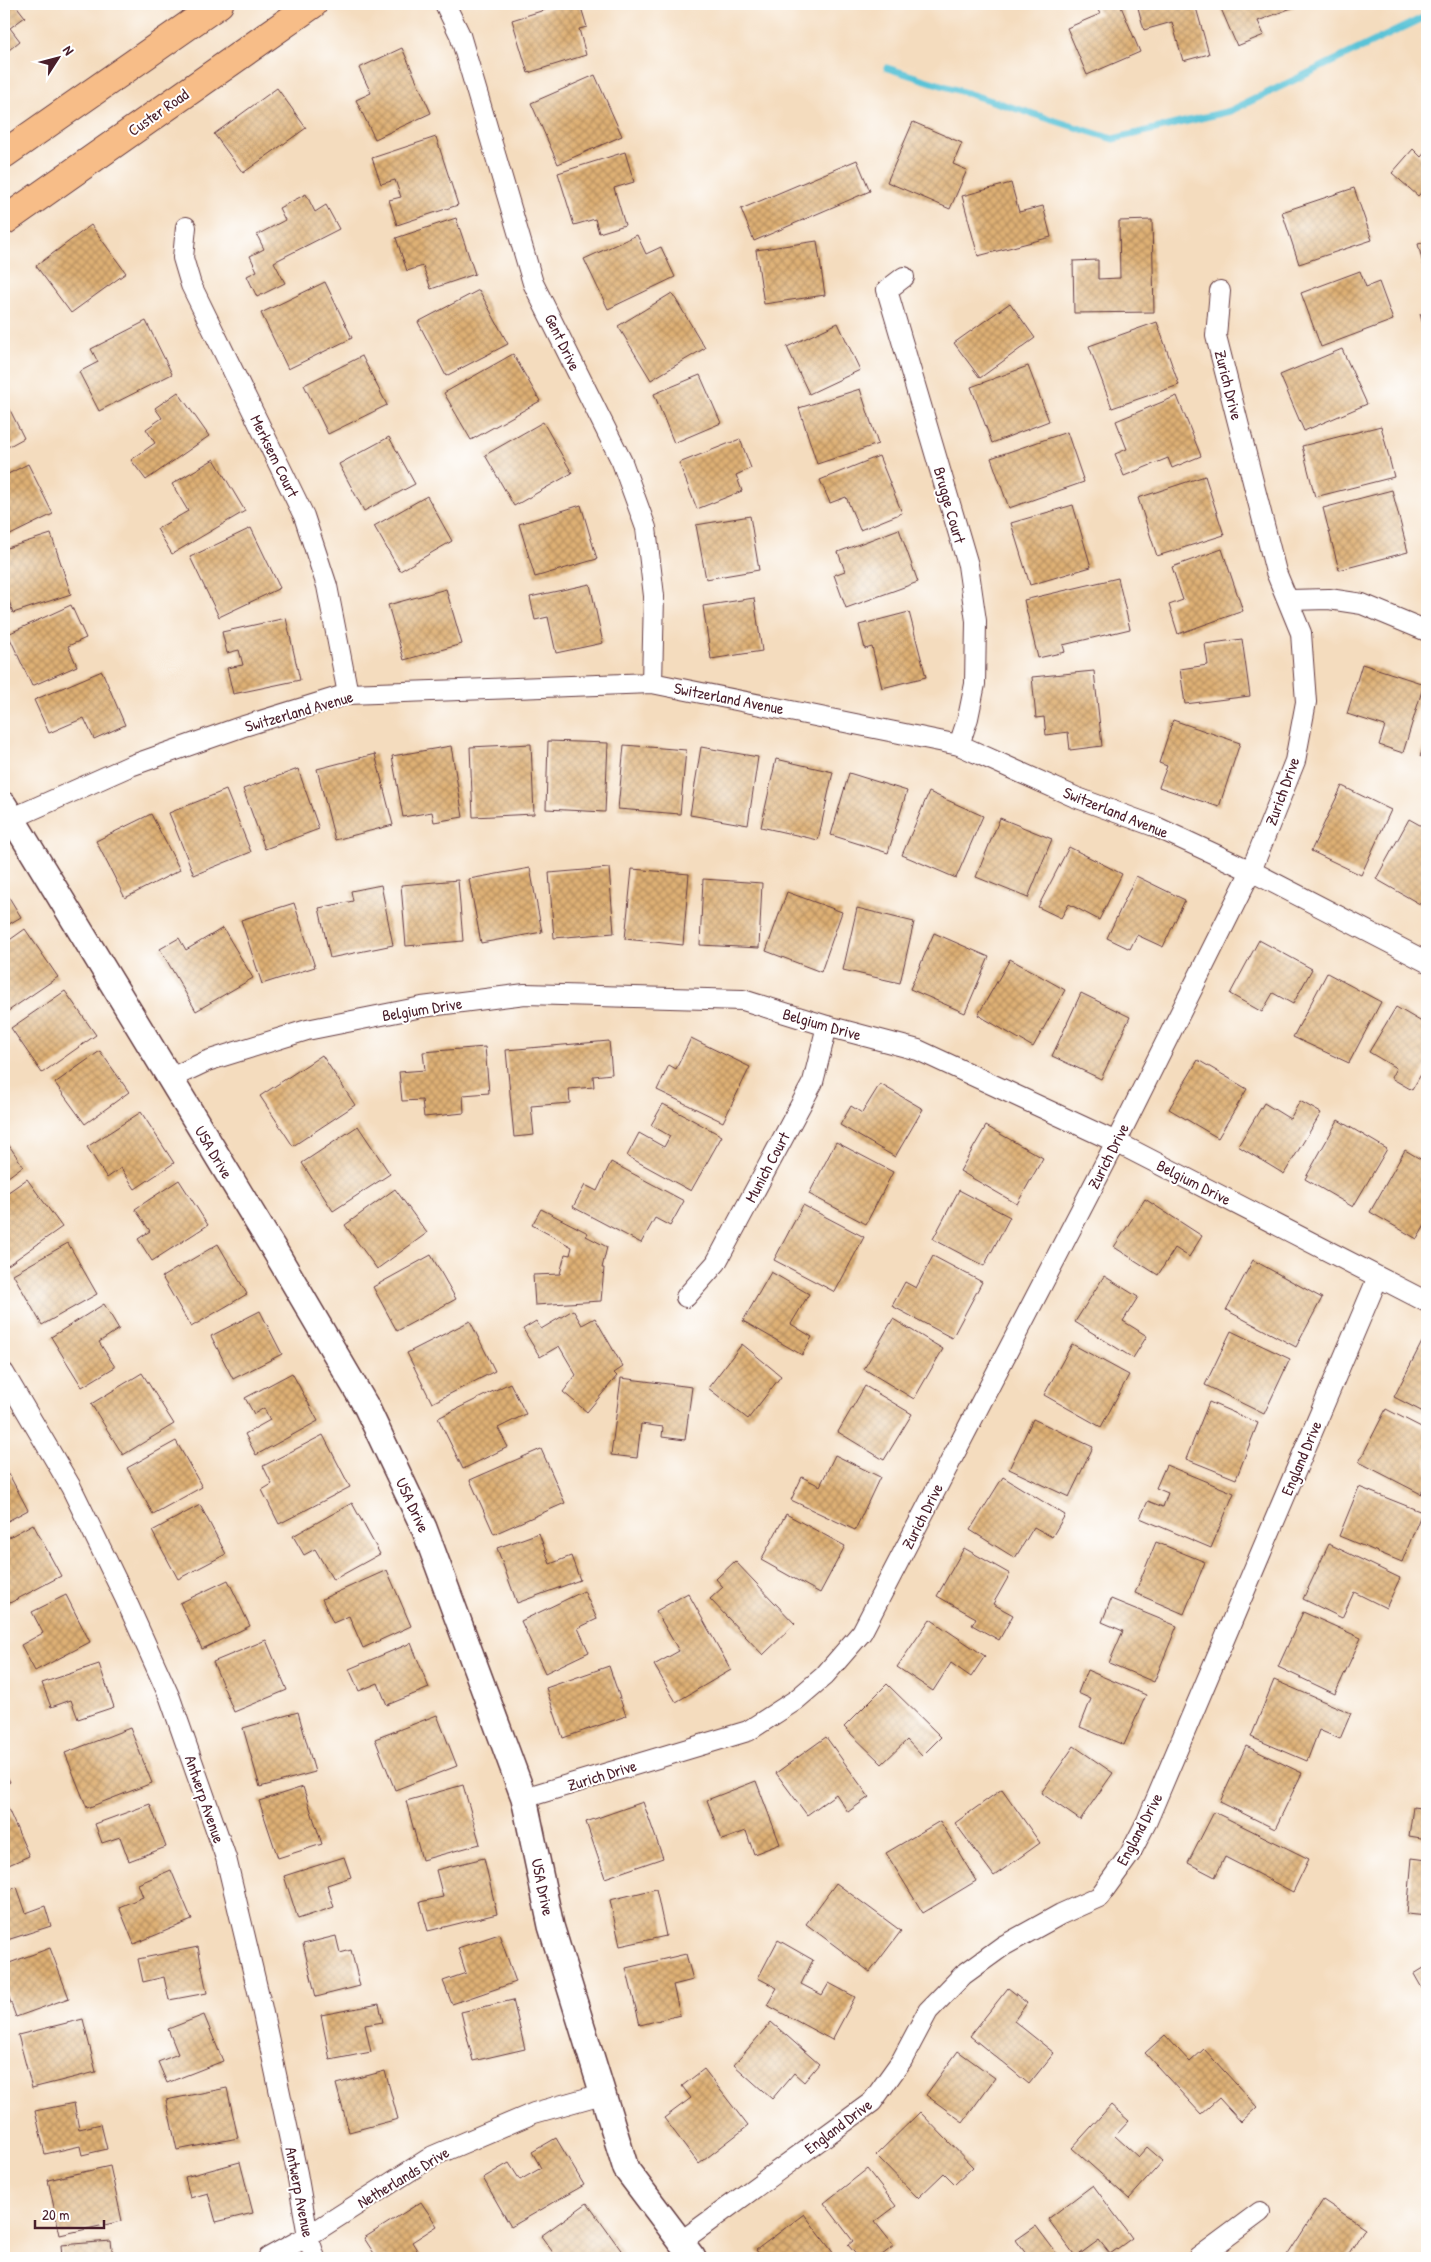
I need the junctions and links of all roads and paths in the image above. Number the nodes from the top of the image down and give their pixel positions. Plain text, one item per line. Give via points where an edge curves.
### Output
1 (218, 4) edge
2 (313, 4) edge
3 (444, 4) edge
4 (4, 154) edge
5 (4, 221) edge
6 (186, 227) dead end
7 (904, 277) dead end
8 (1220, 291) dead end
9 (1289, 600) junction
10 (1427, 631) edge
11 (652, 683) junction
12 (348, 694) junction
13 (959, 745) junction
14 (6, 815) edge
15 (1251, 870) junction
16 (1427, 962) edge
17 (827, 1026) junction
18 (169, 1078) junction
19 (1116, 1142) junction
20 (1378, 1277) junction
21 (686, 1297) dead end
22 (1427, 1302) edge
23 (4, 1373) edge
24 (524, 1798) junction
25 (602, 2094) junction
26 (1260, 2212) dead end
27 (308, 2236) junction
28 (686, 2250) edge
29 (268, 2258) edge
30 (315, 2258) edge
31 (1198, 2258) edge

1 - 4 main road
2 - 5 main road, Custer Road
3 - 11 street, Gent Drive via 460,36 533,283 622,462 646,528 654,596
6 - 12 street, Merksem Court via 183,258 191,285 304,516 327,586
7 - 13 street, Brugge Court via 887,290 968,565 976,621 975,684
8 - 9 street, Zurich Drive via 1216,336 1276,572
9 - 10 street via 1330,599 1362,604
9 - 15 street, Zurich Drive via 1301,633 1306,702 1295,761
11 - 12 street, Switzerland Avenue
11 - 13 street, Switzerland Avenue
12 - 14 street, Switzerland Avenue via 130,766
13 - 15 street, Switzerland Avenue
14 - 18 street, USA Drive
15 - 16 street, Switzerland Avenue
15 - 19 street, Zurich Drive
17 - 18 street, Belgium Drive via 743,1000 525,994 422,1007 307,1030 207,1061
17 - 19 street, Belgium Drive via 918,1050
17 - 21 street, Munich Court via 813,1082 716,1264
18 - 24 street, USA Drive via 366,1406 424,1528
19 - 20 street, Belgium Drive
19 - 24 street, Zurich Drive via 862,1632 824,1676 796,1700 748,1731
20 - 22 street, Belgium Drive
20 - 28 street, England Drive via 1147,1821 1130,1854 1099,1897 1003,1946 963,1975 928,2011 902,2060 872,2102
23 - 27 street, Antwerp Avenue via 71,1487 170,1698 226,1858 261,2004
24 - 25 street, USA Drive via 551,1926
25 - 27 street, Netherlands Drive via 534,2113 433,2156
25 - 28 street, USA Drive via 626,2169
26 - 31 street
27 - 29 street, Netherlands Drive
27 - 30 street, Antwerp Avenue

